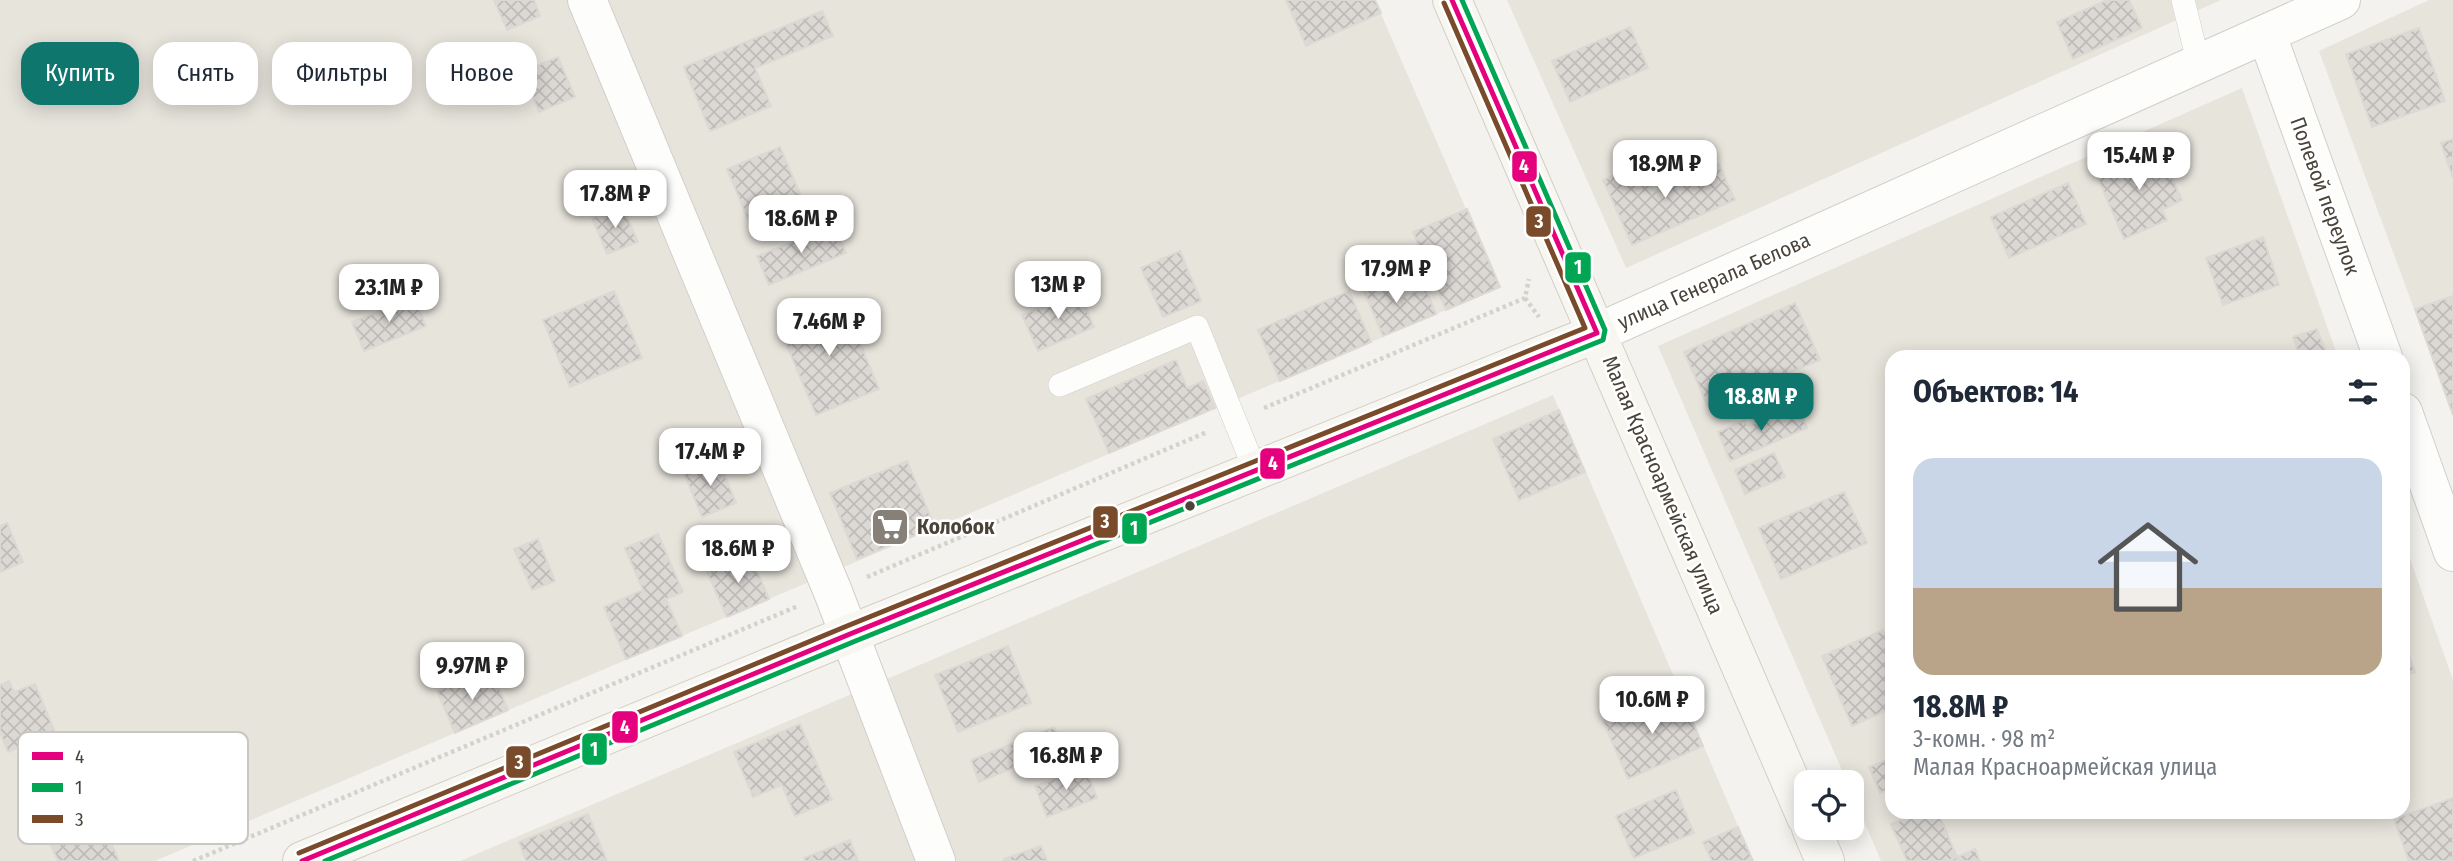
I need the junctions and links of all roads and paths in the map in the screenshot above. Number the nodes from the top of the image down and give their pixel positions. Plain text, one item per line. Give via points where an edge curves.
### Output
1 (587, 0) edge
2 (1452, 0) edge
3 (2183, 0) edge
4 (2341, 0) edge
5 (2267, 35) junction
6 (2199, 65) junction
7 (1532, 267) dead end
8 (1597, 333) junction
9 (2380, 350) edge
10 (1060, 385) dead end
11 (1235, 421) junction
12 (2410, 432) edge
13 (1255, 470) junction
14 (2453, 552) edge
15 (833, 592) junction
16 (850, 634) junction
17 (1794, 789) edge
18 (248, 838) edge
19 (1816, 840) edge
20 (233, 844) edge
21 (193, 861) edge
22 (302, 861) edge
23 (936, 861) edge
24 (1825, 861) edge

1 - 15 street
2 - 8 main road, Малая Красноармейская улица
3 - 6 lane
4 - 5 street, улица Генерала Белова
5 - 6 street, улица Генерала Белова
5 - 9 street, Полевой переулок
6 - 8 street, улица Генерала Белова
7 - 11 path via 1525,298
8 - 13 main road, улица Генерала Белова
8 - 17 main road, Малая Красноармейская улица
10 - 11 lane via 1197,327
11 - 13 lane
11 - 15 path
12 - 14 street
13 - 16 main road, улица Генерала Белова
15 - 16 street
15 - 18 path
16 - 22 main road, улица Генерала Белова
16 - 23 street
19 - 24 main road
20 - 21 path

